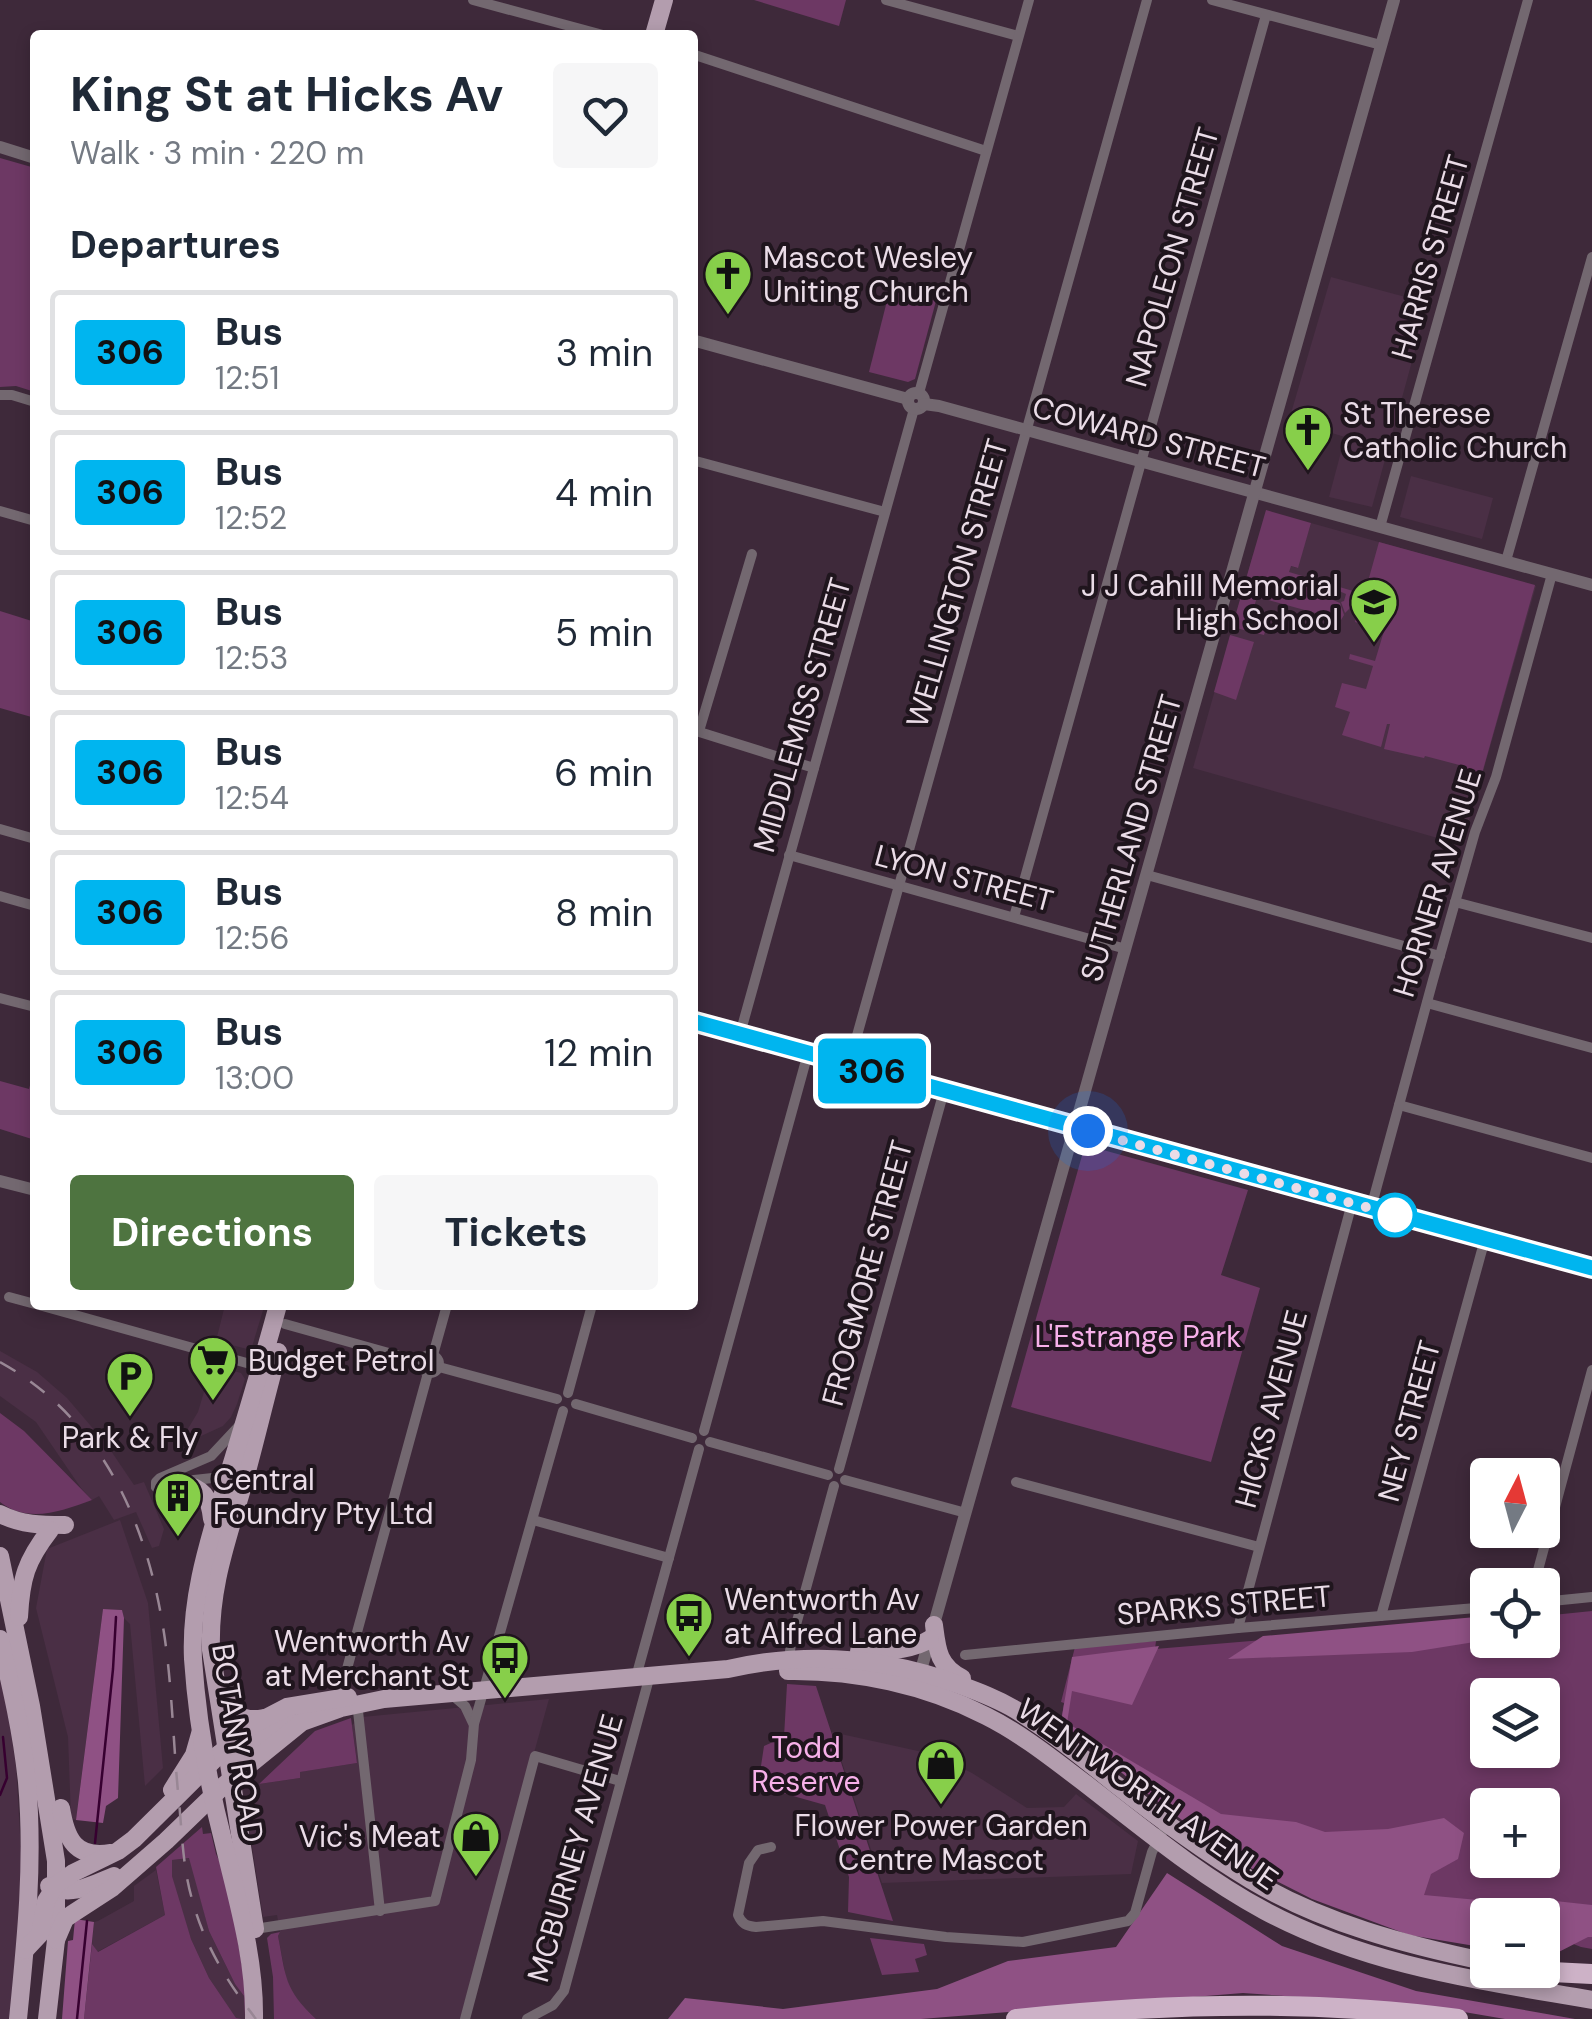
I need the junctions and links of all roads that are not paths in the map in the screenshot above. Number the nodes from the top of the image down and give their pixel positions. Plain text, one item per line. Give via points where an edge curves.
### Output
1 (472, 0) edge
2 (654, 0) edge
3 (664, 0) edge
4 (886, 0) edge
5 (1029, 0) edge
6 (1147, 0) edge
7 (1212, 0) edge
8 (1394, 0) edge
9 (1528, 0) edge
10 (1266, 15) junction
11 (583, 30) edge
12 (645, 30) edge
13 (655, 30) edge
14 (1018, 36) junction
15 (1381, 46) junction
16 (698, 56) edge
17 (0, 147) edge
18 (986, 151) junction
19 (30, 156) edge
20 (1592, 256) edge
21 (698, 342) edge
22 (0, 395) edge
23 (30, 400) edge
24 (916, 402) junction
25 (1026, 430) junction
26 (698, 462) edge
27 (1141, 462) junction
28 (1255, 492) junction
29 (0, 511) edge
30 (885, 512) junction
31 (30, 520) edge
32 (1380, 527) junction
33 (752, 554) dead end
34 (1506, 560) junction
35 (1552, 574) junction
36 (1592, 585) edge
37 (698, 724) edge
38 (698, 731) edge
39 (814, 768) junction
40 (0, 830) edge
41 (30, 839) edge
42 (789, 855) junction
43 (1147, 875) junction
44 (898, 886) junction
45 (0, 896) edge
46 (1456, 902) junction
47 (30, 905) edge
48 (1014, 917) junction
49 (1592, 922) edge
50 (1590, 938) edge
51 (1126, 949) junction
52 (1440, 956) junction
53 (0, 998) edge
54 (1427, 1003) junction
55 (30, 1006) edge
56 (698, 1023) edge
57 (740, 1034) junction
58 (1592, 1048) edge
59 (808, 1053) junction
60 (848, 1064) junction
61 (944, 1091) junction
62 (1400, 1105) junction
63 (1076, 1127) junction
64 (1592, 1158) edge
65 (0, 1180) edge
66 (30, 1189) edge
67 (1352, 1203) junction
68 (1371, 1208) junction
69 (1485, 1239) junction
70 (1592, 1268) edge
71 (10, 1297) dead end
72 (30, 1302) edge
73 (59, 1310) edge
74 (446, 1310) edge
75 (591, 1310) edge
76 (281, 1312) edge
77 (433, 1355) junction
78 (421, 1362) junction
79 (261, 1366) junction
80 (440, 1367) junction
81 (1592, 1370) edge
82 (428, 1373) junction
83 (568, 1393) junction
84 (557, 1399) junction
85 (576, 1404) junction
86 (563, 1411) junction
87 (245, 1419) junction
88 (707, 1436) junction
89 (696, 1443) junction
90 (828, 1474) junction
91 (842, 1474) junction
92 (237, 1476) junction
93 (1016, 1482) dead end
94 (180, 1483) junction
95 (834, 1486) junction
96 (966, 1513) junction
97 (0, 1514) edge
98 (534, 1520) junction
99 (212, 1527) junction
100 (1259, 1548) junction
101 (0, 1556) edge
102 (669, 1558) junction
103 (1539, 1568) edge
104 (1592, 1597) edge
105 (1560, 1600) edge
106 (1470, 1608) edge
107 (1381, 1616) junction
108 (1238, 1628) junction
109 (932, 1631) junction
110 (5, 1643) edge
111 (212, 1655) junction
112 (965, 1656) dead end
113 (824, 1658) junction
114 (789, 1660) junction
115 (728, 1668) junction
116 (643, 1676) junction
117 (918, 1680) junction
118 (484, 1690) junction
119 (451, 1694) junction
120 (994, 1698) junction
121 (351, 1700) junction
122 (257, 1722) junction
123 (202, 1724) junction
124 (474, 1724) junction
125 (219, 1767) junction
126 (620, 1781) junction
127 (46, 1789) junction
128 (150, 1824) junction
129 (1162, 1831) junction
130 (771, 1847) dead end
131 (118, 1851) junction
132 (30, 1852) junction
133 (137, 1865) junction
134 (55, 1888) junction
135 (380, 1911) junction
136 (255, 1929) junction
137 (56, 1940) junction
138 (25, 1950) junction
139 (1470, 1958) edge
140 (1560, 1974) edge
141 (1592, 1978) edge
142 (1592, 2000) edge
143 (18, 2019) edge
144 (46, 2019) edge
145 (254, 2019) edge
146 (264, 2019) edge
147 (464, 2019) edge
148 (528, 2019) edge
149 (1016, 2019) edge
150 (1458, 2019) edge

1 - 11 street
2 - 12 main road
3 - 13 main road
4 - 14 street
5 - 14 street, MIDDLEMISS STREET
6 - 25 street, WELLINGTON STREET
7 - 10 street
8 - 15 street, SUTHERLAND STREET
9 - 32 street, HARRIS STREET
10 - 15 street
10 - 27 street, NAPOLEON STREET
14 - 18 street, MIDDLEMISS STREET
15 - 28 street, SUTHERLAND STREET
16 - 18 street
17 - 19 street
18 - 24 street, MIDDLEMISS STREET
20 - 34 street
21 - 24 street, COWARD STREET
22 - 23 street
24 - 25 street, COWARD STREET
24 - 30 street, MIDDLEMISS STREET
25 - 27 street, COWARD STREET
25 - 44 street, WELLINGTON STREET
26 - 30 street
27 - 28 street, COWARD STREET
27 - 48 street, NAPOLEON STREET
28 - 32 street, COWARD STREET
28 - 43 street, SUTHERLAND STREET
29 - 31 street
30 - 39 street, MIDDLEMISS STREET
32 - 34 street, COWARD STREET
33 - 37 street
34 - 35 street, COWARD STREET
35 - 36 street, COWARD STREET
35 - 46 street, HORNER AVENUE
38 - 39 street
39 - 42 street, MIDDLEMISS STREET
40 - 41 street
42 - 44 street, LYON STREET
42 - 57 street, MIDDLEMISS STREET
43 - 51 street, SUTHERLAND STREET
43 - 52 street
44 - 48 street, LYON STREET
44 - 60 street, WELLINGTON STREET
45 - 47 street
46 - 50 street
46 - 52 street, HORNER AVENUE
48 - 51 street, LYON STREET
49 - 50 street
51 - 63 street, SUTHERLAND STREET
52 - 54 street, HORNER AVENUE
53 - 55 street
54 - 58 street
54 - 62 street, HORNER AVENUE
56 - 57 main road
57 - 59 main road
59 - 60 main road
59 - 88 street
60 - 61 main road
61 - 63 main road
61 - 91 street, FROGMORE STREET
62 - 64 street
62 - 68 street, HORNER AVENUE
63 - 67 main road
63 - 96 street, SUTHERLAND STREET
65 - 66 street
67 - 68 main road
67 - 100 street, HICKS AVENUE
68 - 69 main road
69 - 70 main road
69 - 107 street, NEY STREET
71 - 72 street
73 - 79 street
74 - 77 street
75 - 83 street
76 - 78 street
76 - 79 main road, BOTANY ROAD
76 - 92 main road, BOTANY ROAD
77 - 78 street
77 - 80 street
78 - 82 street
79 - 87 main road, BOTANY ROAD
80 - 82 street
80 - 84 street
81 - 103 street
82 - 121 street
83 - 84 street
83 - 85 street
84 - 86 street
85 - 86 street
85 - 89 street
86 - 98 street
87 - 92 main road, BOTANY ROAD
87 - 94 street via 211,1456 155,1486 161,1491
88 - 89 street via 698,1431
88 - 90 street
89 - 102 street, MCBURNEY AVENUE
90 - 91 street
90 - 95 street
91 - 95 street via 842,1484
91 - 96 street
92 - 94 street
92 - 99 main road, BOTANY ROAD
92 - 111 main road, BOTANY ROAD via 212,1608
93 - 100 street
94 - 99 main road via 208,1498
95 - 114 street
96 - 109 street, SUTHERLAND STREET
97 - 110 main road via 57,1527 24,1570
98 - 102 street
98 - 118 street
99 - 123 main road, BOTANY ROAD via 194,1616
100 - 108 street, HICKS AVENUE
101 - 110 main road
102 - 116 street, MCBURNEY AVENUE
104 - 105 street
106 - 107 street, SPARKS STREET
107 - 108 street, SPARKS STREET
108 - 112 street, SPARKS STREET
109 - 113 main road via 916,1647
109 - 117 street, SUTHERLAND STREET
109 - 120 main road via 941,1662
110 - 127 main road
110 - 132 main road via 23,1750
111 - 122 main road via 237,1714
111 - 125 main road, BOTANY ROAD
113 - 114 main road, WENTWORTH AVENUE
113 - 117 main road, WENTWORTH AVENUE via 880,1662
114 - 115 main road, WENTWORTH AVENUE
115 - 116 main road, WENTWORTH AVENUE
115 - 117 main road, WENTWORTH AVENUE
116 - 118 main road, WENTWORTH AVENUE
116 - 126 street, MCBURNEY AVENUE
117 - 120 main road, WENTWORTH AVENUE
117 - 129 main road, WENTWORTH AVENUE via 1013,1731
118 - 119 main road, WENTWORTH AVENUE
118 - 124 street
119 - 121 main road, WENTWORTH AVENUE
119 - 124 street
120 - 129 main road, WENTWORTH AVENUE via 1064,1742
121 - 122 main road, WENTWORTH AVENUE via 297,1704
121 - 125 main road, WENTWORTH AVENUE
121 - 135 street
122 - 125 main road, WENTWORTH AVENUE
123 - 125 main road, BOTANY ROAD
123 - 128 main road via 194,1755
124 - 135 street via 435,1901
125 - 128 main road, WENTWORTH AVENUE
125 - 133 main road, WENTWORTH AVENUE via 190,1817
125 - 136 main road, BOTANY ROAD
125 - 145 main road, BOTANY ROAD via 226,1854 251,1962
126 - 147 street via 535,1756
126 - 148 street, MCBURNEY AVENUE via 564,1991
127 - 131 main road via 60,1801 74,1846 92,1854
127 - 134 main road
128 - 131 main road, WENTWORTH AVENUE
129 - 130 street via 1128,1921 1023,1942 823,1921 747,1926 738,1905 748,1863
129 - 139 main road, WENTWORTH AVENUE via 1332,1919
129 - 142 main road, WENTWORTH AVENUE via 1226,1889 1350,1949
131 - 134 main road, WENTWORTH AVENUE
132 - 134 main road via 40,1878
132 - 138 main road
133 - 134 main road via 71,1892
133 - 137 main road, WENTWORTH AVENUE via 65,1920
134 - 137 main road
134 - 138 main road via 40,1934
135 - 136 street
136 - 146 main road, BOTANY ROAD
137 - 144 main road
138 - 143 main road
140 - 141 highway
149 - 150 highway via 1242,2005

